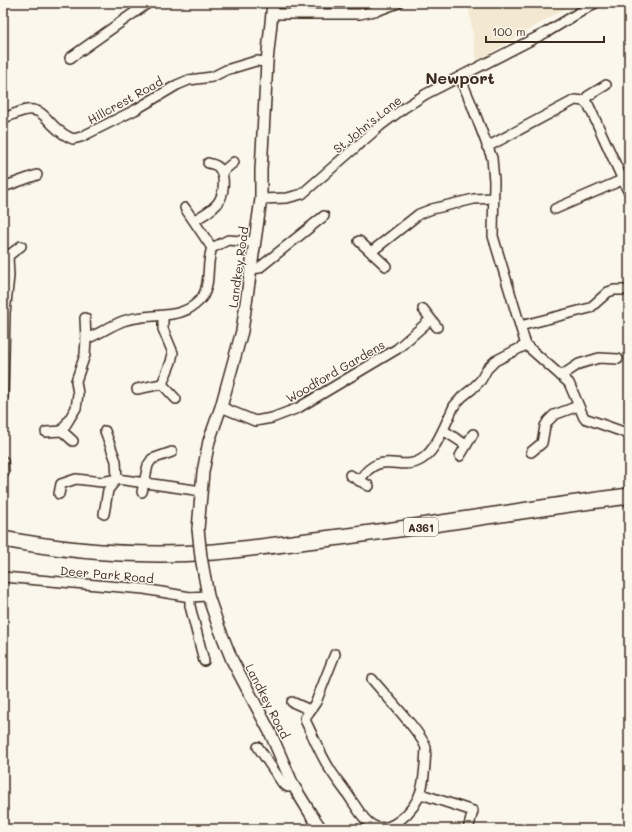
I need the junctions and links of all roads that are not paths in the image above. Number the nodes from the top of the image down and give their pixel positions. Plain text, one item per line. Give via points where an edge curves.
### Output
1 (148, 3) edge
2 (398, 3) edge
3 (595, 3) edge
4 (273, 8) edge
5 (70, 58) dead end
6 (267, 62) junction
7 (460, 77) junction
8 (606, 85) dead end
9 (584, 101) junction
10 (3, 118) edge
11 (487, 147) junction
12 (234, 162) dead end
13 (208, 163) dead end
14 (20, 171) dead end
15 (222, 172) junction
16 (37, 175) dead end
17 (23, 180) junction
18 (622, 180) junction
19 (3, 187) edge
20 (627, 189) dead end
21 (493, 198) junction
22 (261, 199) junction
23 (185, 208) dead end
24 (555, 209) dead end
25 (324, 216) dead end
26 (194, 220) junction
27 (359, 241) dead end
28 (254, 242) junction
29 (21, 246) dead end
30 (212, 248) junction
31 (371, 252) junction
32 (6, 255) edge
33 (386, 266) dead end
34 (251, 268) junction
35 (629, 290) edge
36 (422, 309) dead end
37 (4, 313) edge
38 (162, 316) junction
39 (85, 318) dead end
40 (430, 320) junction
41 (437, 327) dead end
42 (521, 329) junction
43 (86, 338) junction
44 (526, 345) junction
45 (618, 359) dead end
46 (561, 376) junction
47 (162, 384) junction
48 (137, 389) dead end
49 (3, 396) edge
50 (176, 399) dead end
51 (578, 406) junction
52 (221, 407) junction
53 (443, 430) junction
54 (105, 431) dead end
55 (46, 432) dead end
56 (62, 432) junction
57 (473, 434) dead end
58 (629, 434) edge
59 (73, 441) dead end
60 (466, 445) junction
61 (172, 452) dead end
62 (531, 452) dead end
63 (460, 456) dead end
64 (3, 461) edge
65 (3, 474) edge
66 (350, 475) dead end
67 (117, 479) junction
68 (359, 481) junction
69 (143, 482) junction
70 (369, 486) dead end
71 (202, 491) junction
72 (142, 492) dead end
73 (59, 494) dead end
74 (629, 496) edge
75 (104, 514) dead end
76 (3, 539) edge
77 (3, 577) edge
78 (208, 596) junction
79 (190, 597) junction
80 (339, 654) dead end
81 (204, 662) dead end
82 (370, 678) dead end
83 (292, 702) dead end
84 (310, 710) junction
85 (258, 747) dead end
86 (293, 785) junction
87 (421, 794) junction
88 (321, 829) edge
89 (468, 829) edge

1 - 5 street
2 - 4 street via 360,14
3 - 7 street, St John's Lane via 547,32
4 - 6 street, Landkey Road
6 - 10 street, Hillcrest Road via 256,61 212,77 189,80 136,110 73,139 65,136 44,114 36,110 26,110
6 - 22 street, Landkey Road
7 - 11 street
7 - 22 street, St John's Lane via 426,94 386,121 302,194 287,198
8 - 9 street
9 - 11 street via 575,100
9 - 18 street via 589,106
11 - 21 street via 492,158
12 - 15 street
13 - 15 street via 218,166
14 - 17 street
15 - 26 street via 223,190 218,203 205,215
16 - 17 street
17 - 19 street
18 - 20 street
18 - 24 street
21 - 31 street via 460,202 419,214
21 - 42 street via 493,236
22 - 28 street, Landkey Road
23 - 26 street
25 - 34 street via 259,268
26 - 30 street
27 - 31 street
28 - 30 street via 228,240
28 - 34 street, Landkey Road
29 - 32 street
30 - 38 street via 208,282 203,296 192,307 180,313
31 - 33 street
32 - 37 street via 9,276
34 - 52 street, Landkey Road via 242,331
35 - 42 street via 608,292 590,308
36 - 40 street
37 - 49 street
38 - 43 street via 142,316 123,321
38 - 47 street via 163,329 173,353
39 - 43 street
40 - 41 street
40 - 52 street, Woodford Gardens via 396,349 298,408 272,418 255,421
42 - 44 street
43 - 56 street via 85,355 76,382 76,408
44 - 46 street
44 - 53 street via 495,361 487,369 477,384 454,406
45 - 46 street via 599,358 579,364
46 - 51 street via 569,383
47 - 48 street
47 - 50 street
51 - 58 street via 584,418
51 - 62 street via 554,415 545,426 545,446
52 - 71 street, Landkey Road via 209,441
53 - 60 street
53 - 68 street via 432,450 417,462 376,464 369,468
54 - 67 street via 116,461
55 - 56 street
56 - 59 street
57 - 60 street
60 - 63 street
61 - 69 street via 152,459
64 - 65 street
66 - 68 street
67 - 69 street
67 - 73 street via 102,482 76,479 62,484
67 - 75 street via 108,490
68 - 70 street
69 - 71 street
69 - 72 street
71 - 78 street, Landkey Road, bridge via 198,529
74 - 76 highway, A361 via 435,525 213,552 146,554 97,551
77 - 79 street, Deer Park Road via 144,589
78 - 79 street, Deer Park Road
78 - 86 street, Landkey Road via 232,660 270,732
79 - 81 street
80 - 84 street
82 - 87 street via 424,743 426,748
83 - 84 street
84 - 87 street via 305,718 306,722 331,771 364,818 372,825 381,828 391,826 402,818
85 - 86 street via 283,784 288,787
86 - 88 street, Landkey Road
87 - 89 street via 473,811

